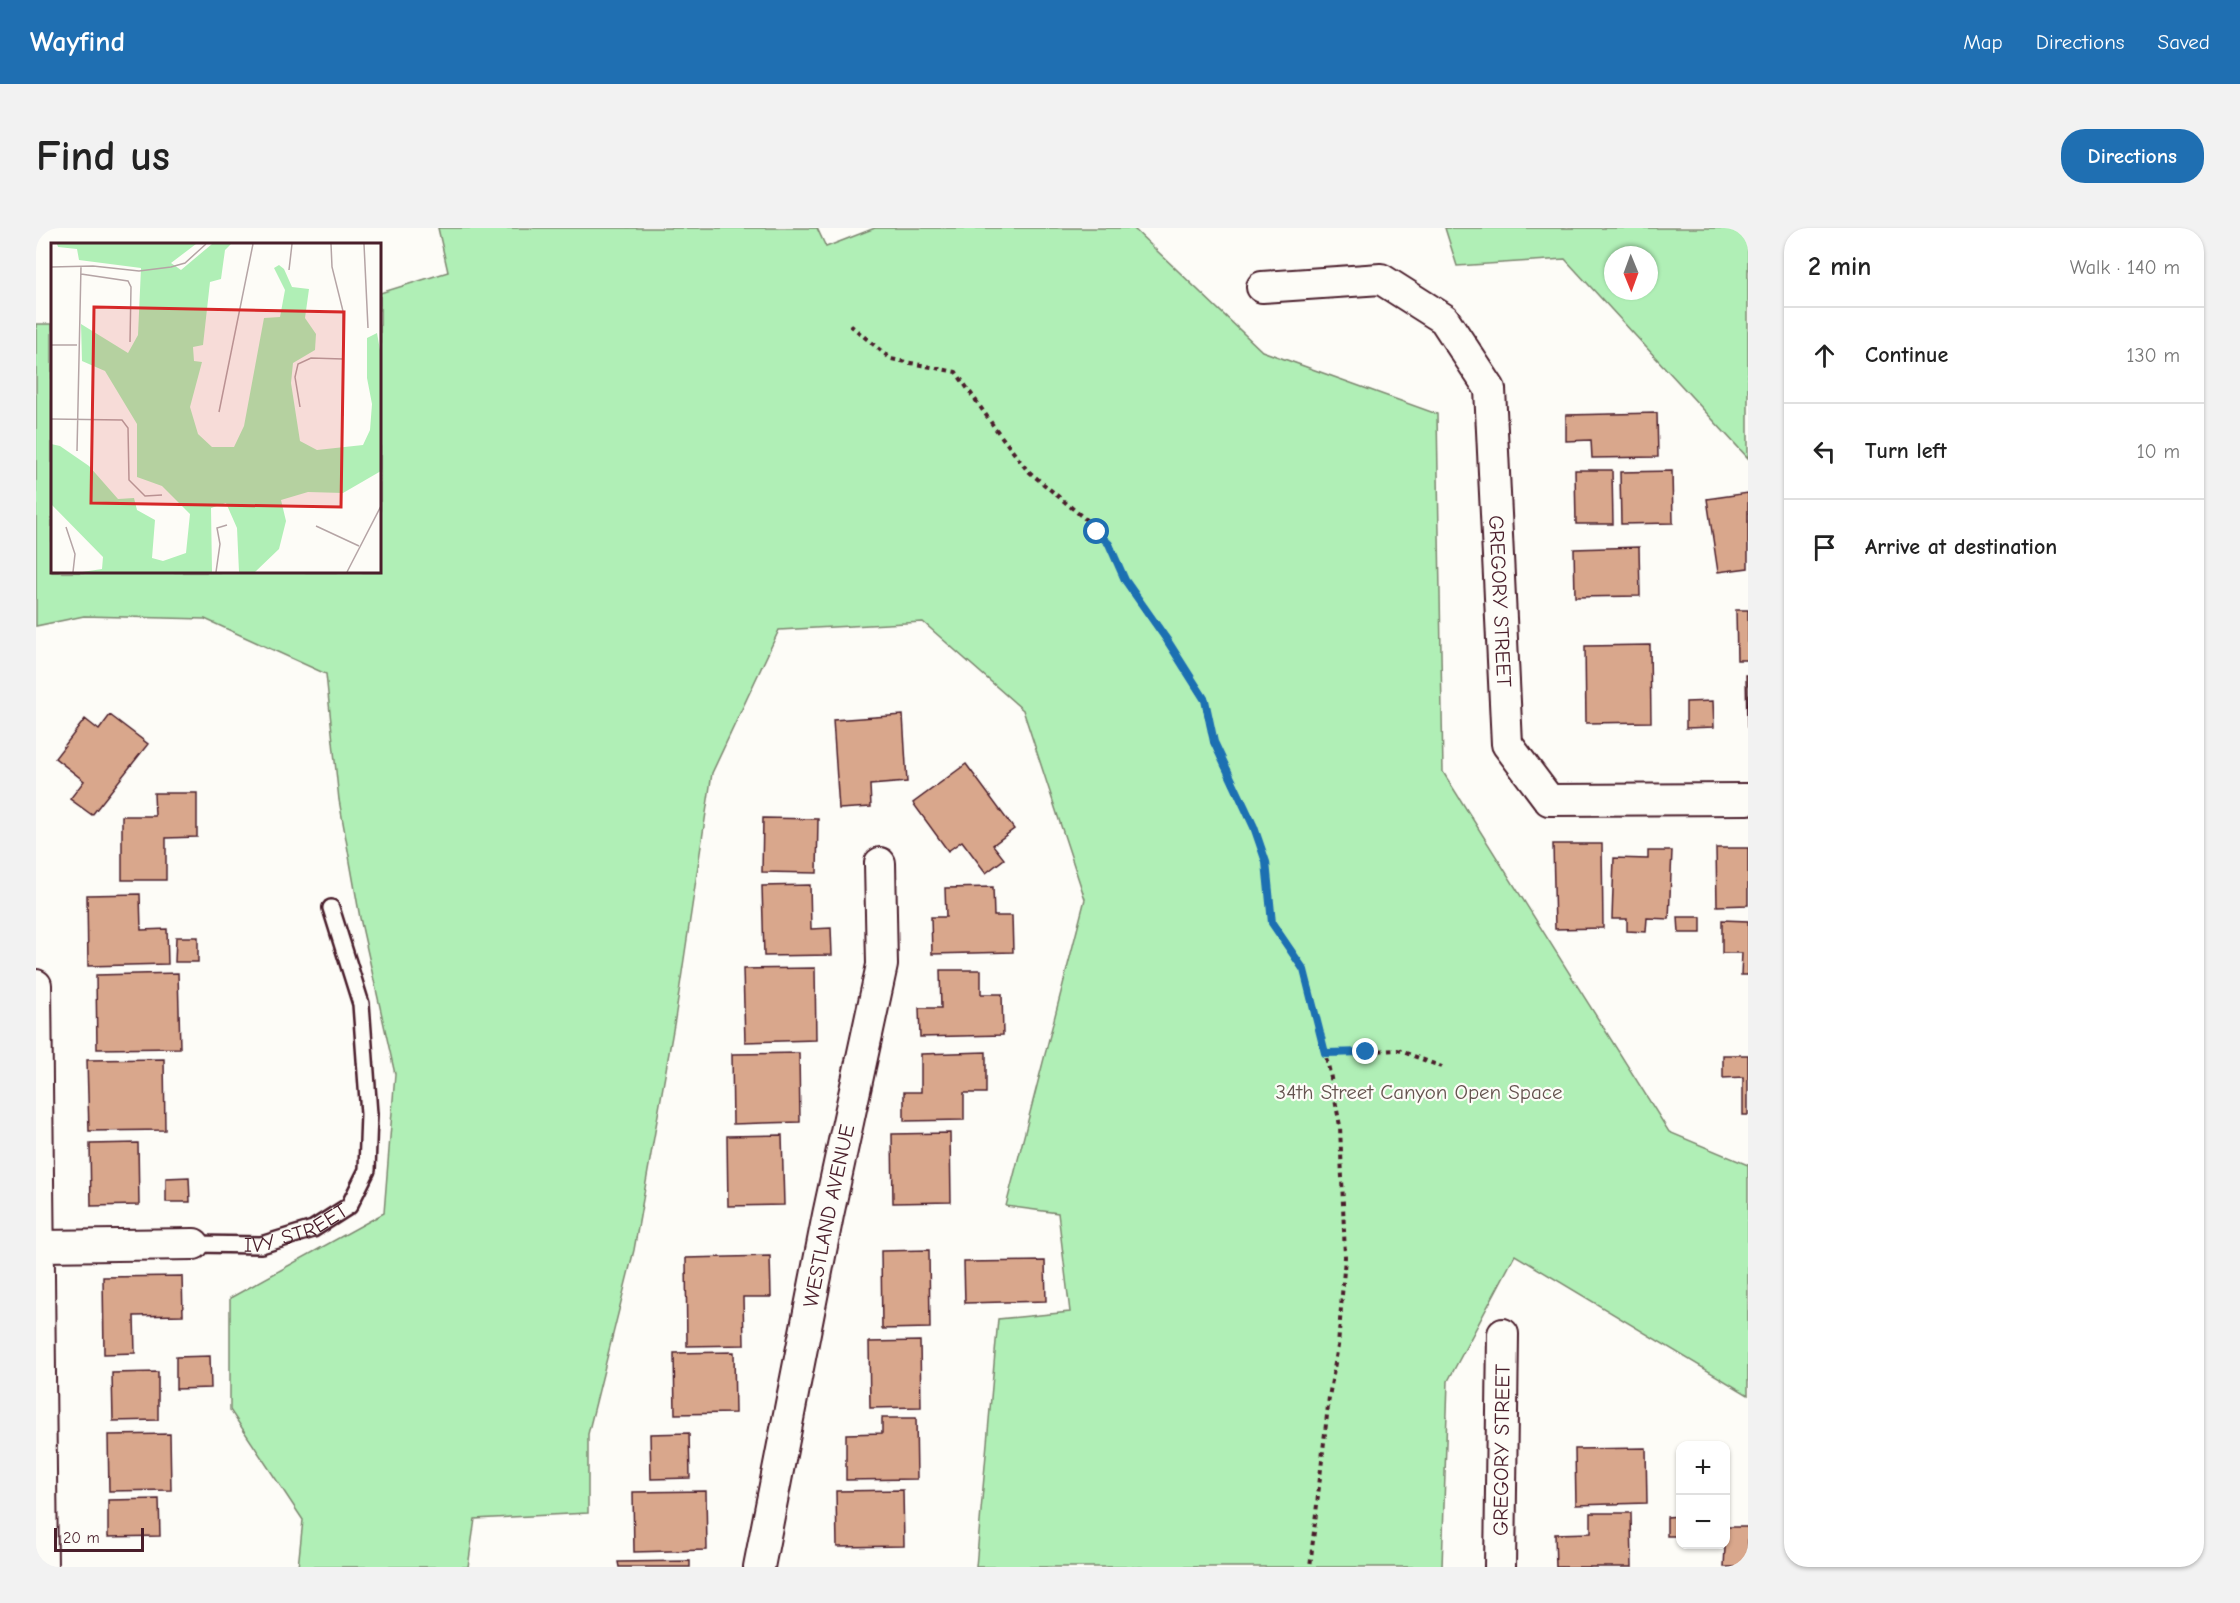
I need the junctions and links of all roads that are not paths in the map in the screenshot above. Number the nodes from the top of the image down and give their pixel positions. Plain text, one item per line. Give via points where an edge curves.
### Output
1 (1262, 287) dead end
2 (1748, 799) edge
3 (880, 863) dead end
4 (331, 908) dead end
5 (36, 985) edge
6 (194, 1244) joint
7 (40, 1245) junction
8 (1503, 1334) dead end
9 (42, 1567) edge
10 (759, 1567) edge
11 (1500, 1567) edge

1 - 2 street, GREGORY STREET via 1381,279 1444,319 1490,389 1507,744 1549,800
3 - 10 street, WESTLAND AVENUE via 882,965
4 - 6 lane, IVY STREET via 361,1004 369,1114 367,1170 349,1206 313,1229 261,1245
5 - 7 street
6 - 7 street, IVY STREET
7 - 9 street
8 - 11 street, GREGORY STREET

